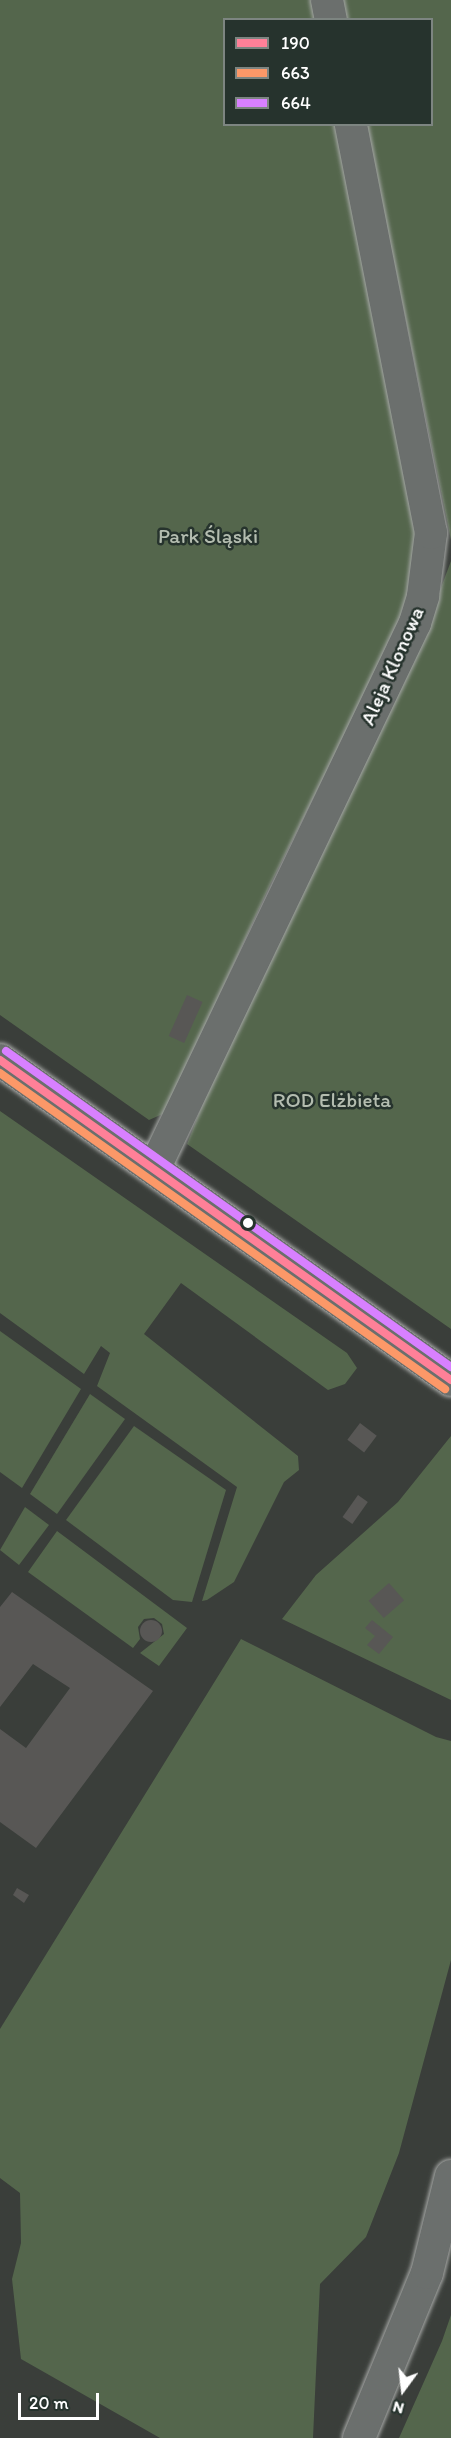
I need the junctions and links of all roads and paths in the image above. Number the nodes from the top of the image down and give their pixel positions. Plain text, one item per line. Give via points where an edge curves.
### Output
1 (327, 0) edge
2 (331, 18) edge
3 (351, 126) edge
4 (0, 1060) edge
5 (154, 1169) junction
6 (451, 1380) edge
7 (451, 2176) edge
8 (359, 2438) edge

1 - 2 street
3 - 5 street, Aleja Klonowa via 431,534 423,596 415,623
4 - 5 street
5 - 6 street
7 - 8 street via 427,2273

